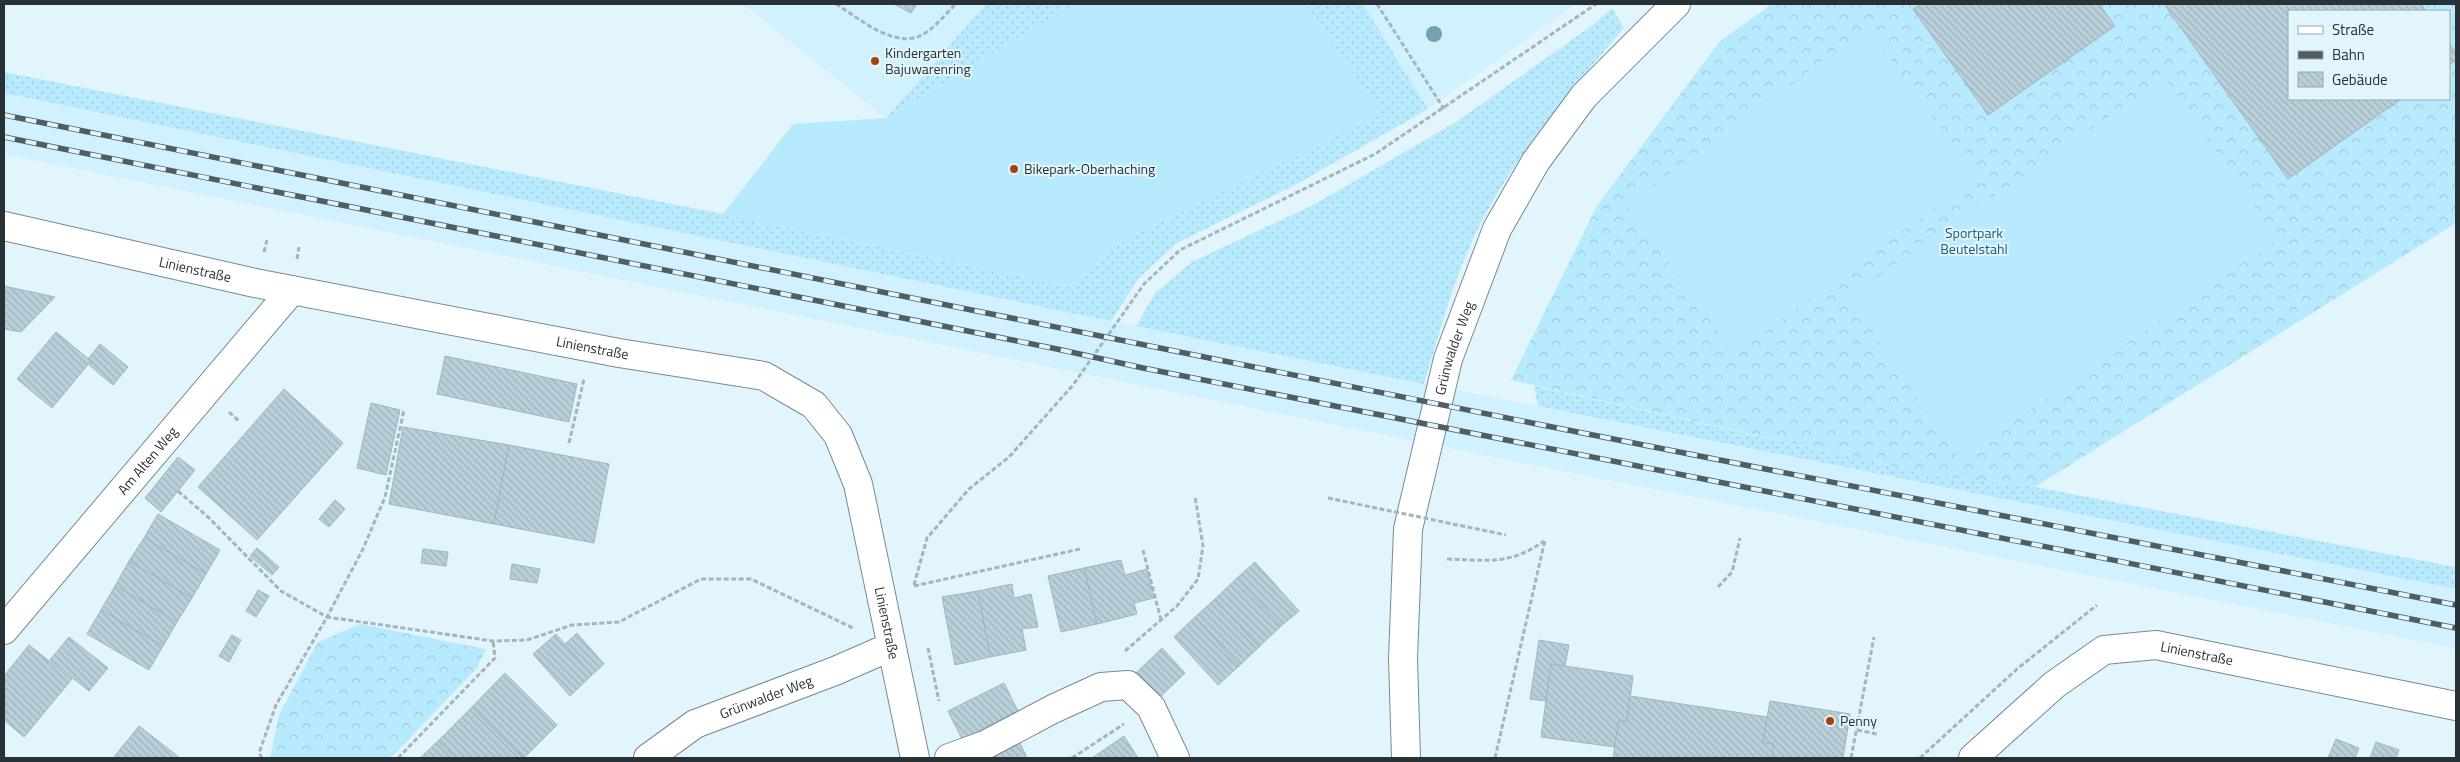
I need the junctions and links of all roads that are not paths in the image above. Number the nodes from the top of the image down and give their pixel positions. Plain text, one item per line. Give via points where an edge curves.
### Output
1 (1676, 4) edge
2 (4, 226) edge
3 (292, 290) junction
4 (4, 630) edge
5 (890, 647) junction
6 (2456, 706) edge
7 (648, 758) edge
8 (914, 758) edge
9 (949, 758) edge
10 (1175, 758) edge
11 (1406, 758) edge
12 (1973, 758) edge

1 - 11 street, Grünwalder Weg via 1584,96 1536,161 1497,229 1448,359 1408,529 1403,658
2 - 3 street, Linienstraße
3 - 4 street, Am Alten Weg
3 - 5 street, Linienstraße via 764,376 814,405 838,435 858,484
5 - 7 street, Grünwalder Weg via 696,724
5 - 8 street, Linienstraße
6 - 12 street, Linienstraße via 2156,645 2104,650 2054,685
9 - 10 street via 985,745 1101,687 1128,685 1152,707

